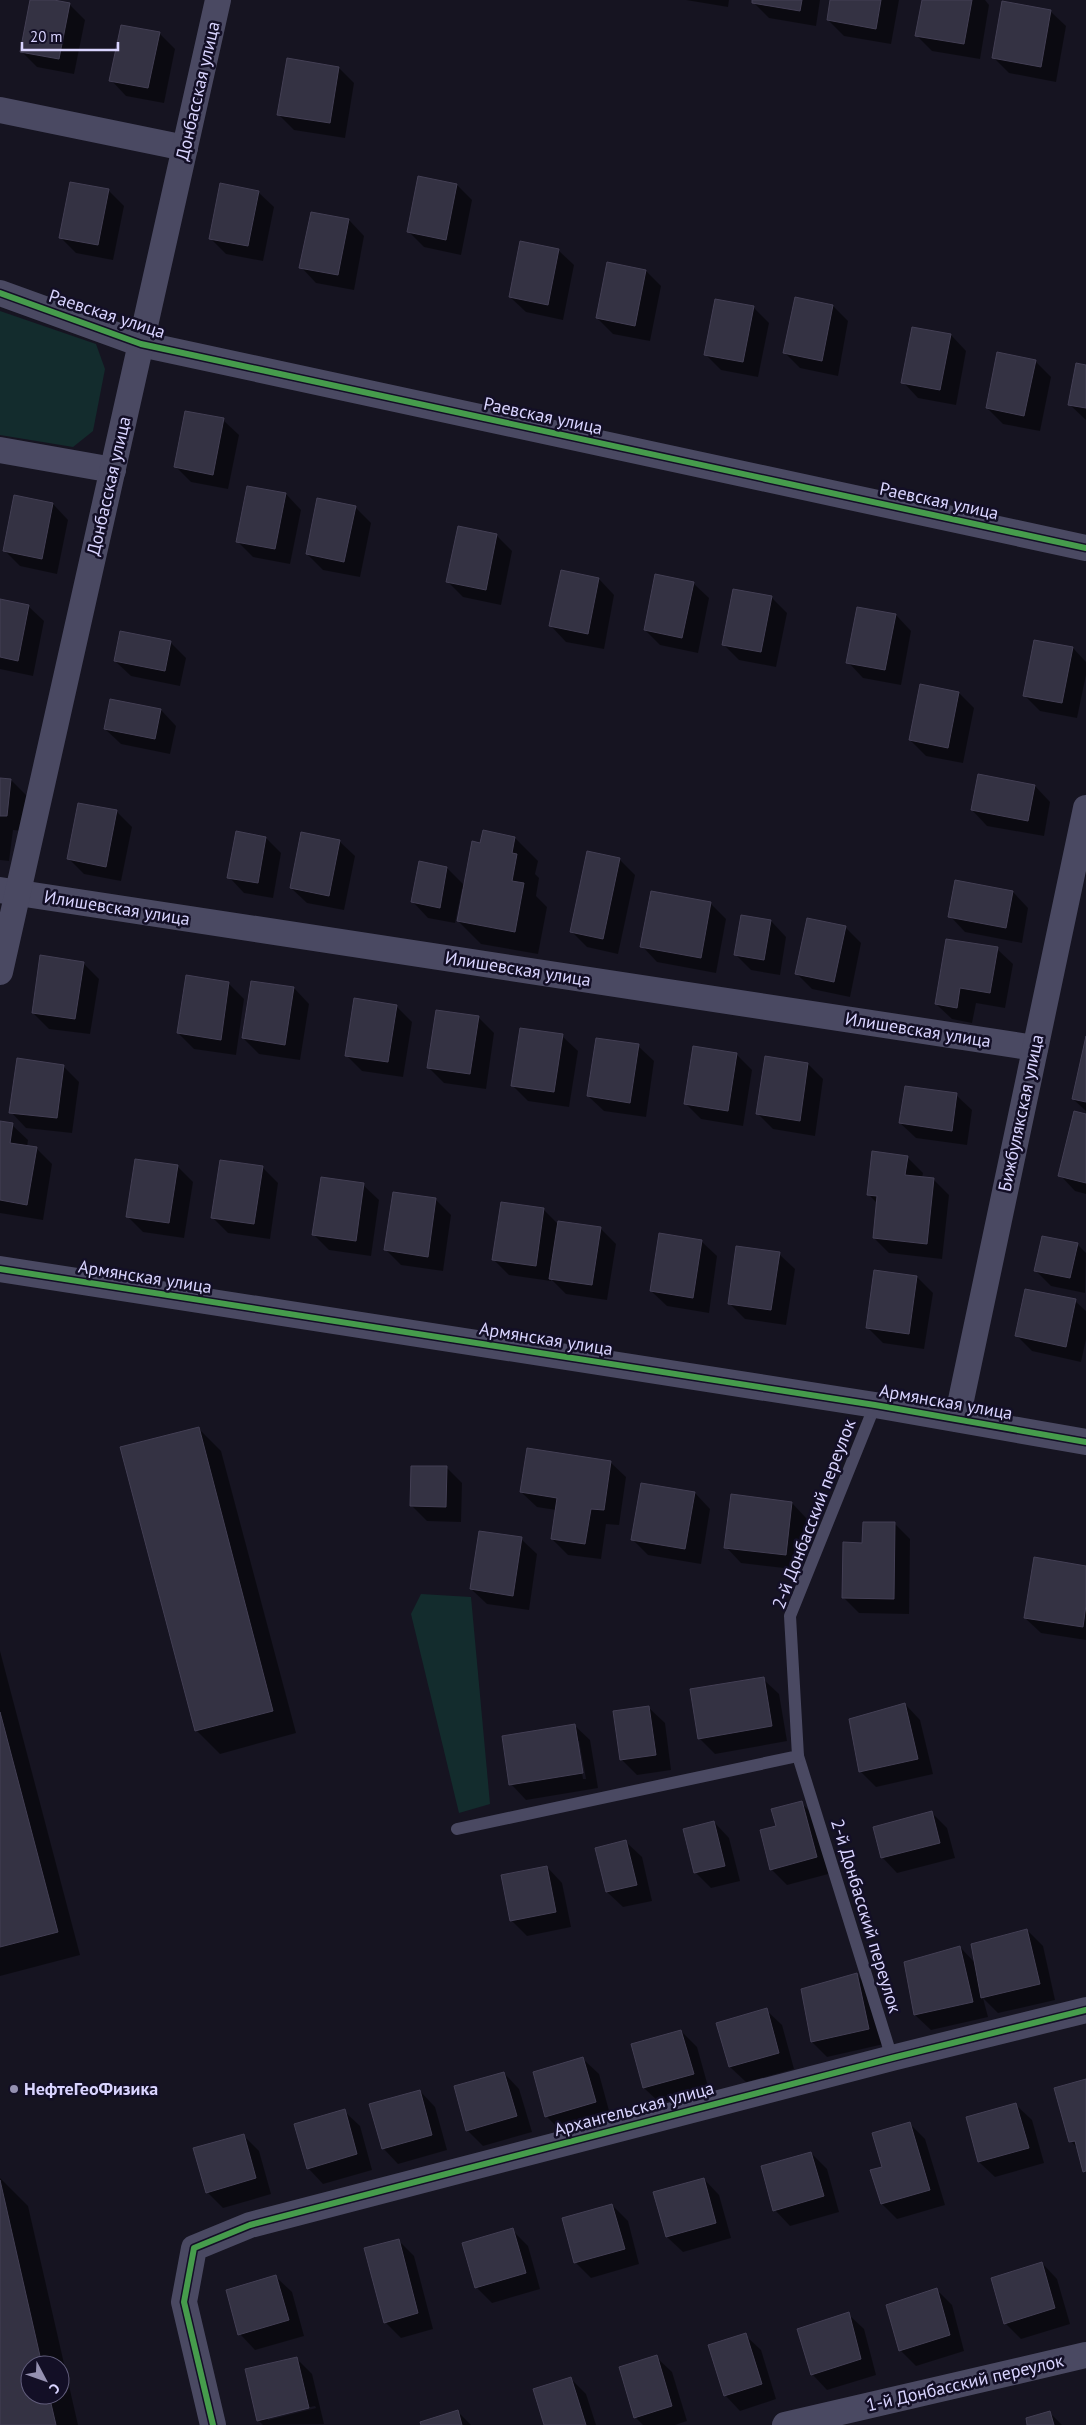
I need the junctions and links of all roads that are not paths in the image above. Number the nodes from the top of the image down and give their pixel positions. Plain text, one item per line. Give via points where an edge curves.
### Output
1 (218, 0) edge
2 (0, 110) edge
3 (185, 148) junction
4 (0, 294) edge
5 (141, 344) junction
6 (0, 450) edge
7 (113, 470) junction
8 (1086, 548) edge
9 (1086, 808) edge
10 (9, 891) edge
11 (0, 972) edge
12 (1035, 1048) junction
13 (0, 1269) edge
14 (875, 1405) junction
15 (957, 1419) junction
16 (1086, 1442) edge
17 (798, 1756) junction
18 (457, 1829) dead end
19 (1086, 2010) edge
20 (892, 2058) junction
21 (1086, 2355) edge
22 (213, 2425) edge
23 (785, 2425) edge

1 - 3 street, Донбасская улица
2 - 3 street
3 - 5 street, Донбасская улица
4 - 5 street, Раевская улица
5 - 7 street, Донбасская улица
5 - 8 street, Раевская улица
6 - 7 street
7 - 10 street, Донбасская улица
9 - 12 street, Бижбулякская улица
10 - 11 street, Донбасская улица
10 - 12 street, Илишевская улица
12 - 15 street, Бижбулякская улица
13 - 14 street, Армянская улица
14 - 15 street, Армянская улица
14 - 17 lane, 2-й Донбасский переулок via 790,1616
15 - 16 street, Армянская улица
17 - 18 lane
17 - 20 lane, 2-й Донбасский переулок
19 - 20 street, Архангельская улица
20 - 22 street, Архангельская улица via 250,2225 194,2248 184,2302
21 - 23 street, 1-й Донбасский переулок

